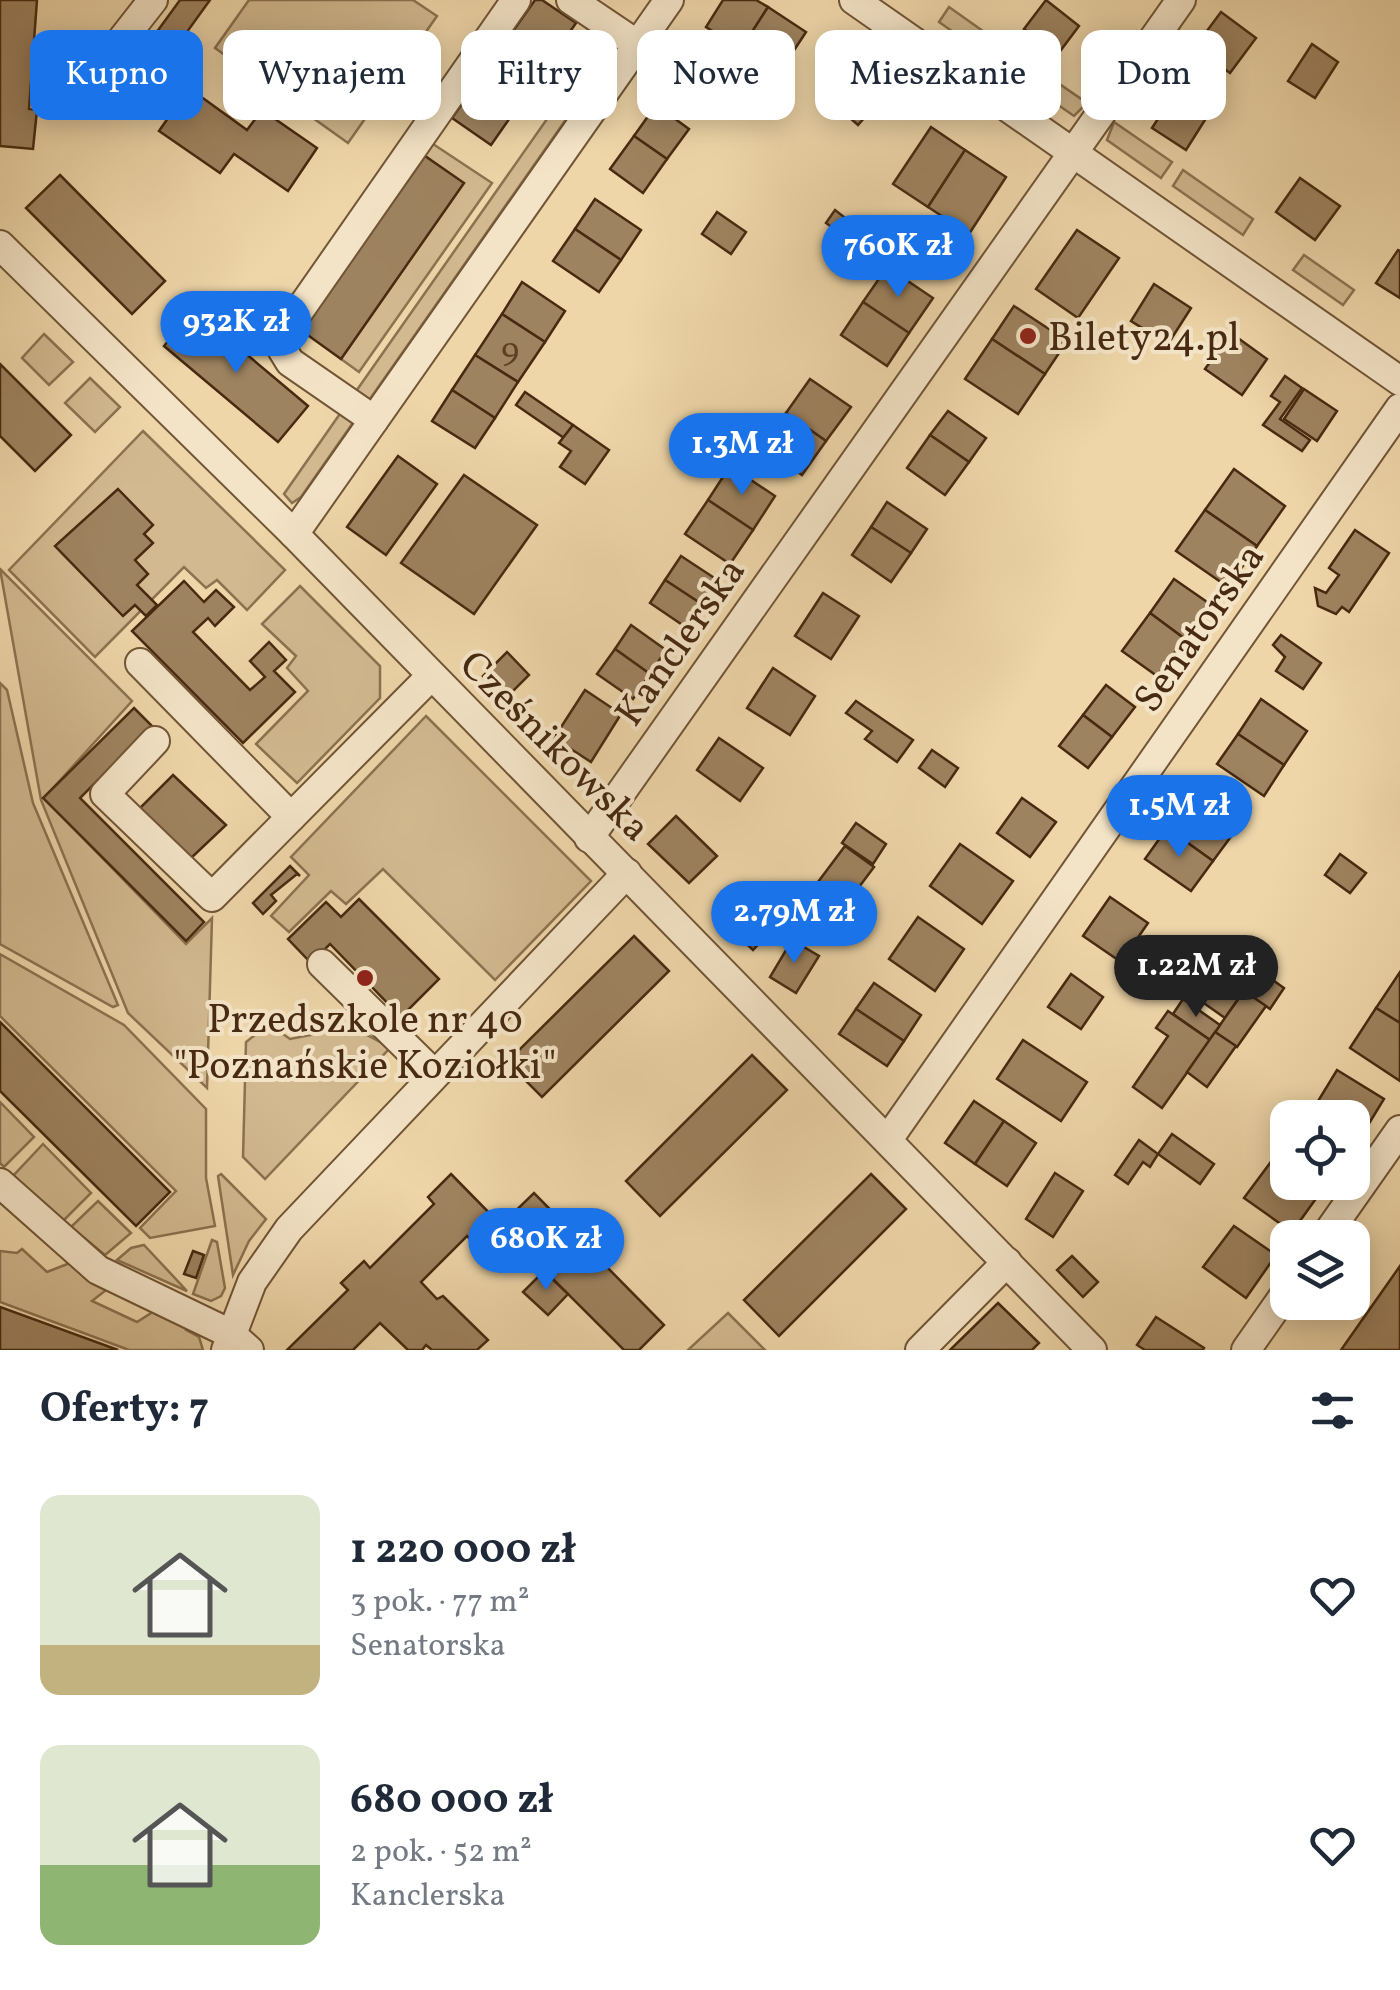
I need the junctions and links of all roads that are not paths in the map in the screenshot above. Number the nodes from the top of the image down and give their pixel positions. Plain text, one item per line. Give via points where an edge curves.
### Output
1 (153, 0) edge
2 (516, 0) edge
3 (572, 0) edge
4 (669, 0) edge
5 (854, 0) edge
6 (1180, 0) edge
7 (130, 30) edge
8 (648, 30) edge
9 (637, 44) edge
10 (637, 46) edge
11 (1075, 150) junction
12 (0, 244) edge
13 (1400, 381) edge
14 (1400, 408) edge
15 (374, 420) junction
16 (294, 534) junction
17 (140, 662) dead end
18 (431, 676) junction
19 (156, 741) dead end
20 (291, 816) junction
21 (589, 838) junction
22 (626, 874) junction
23 (322, 964) dead end
24 (434, 1074) junction
25 (1400, 1130) edge
26 (889, 1138) junction
27 (0, 1182) edge
28 (1337, 1220) edge
29 (1007, 1262) junction
30 (1270, 1316) edge
31 (235, 1345) edge
32 (920, 1350) edge
33 (1092, 1350) edge
34 (1246, 1350) edge

1 - 7 street
2 - 15 street via 284,334 282,349 290,362
3 - 9 street
4 - 8 street
5 - 11 street
6 - 11 street, Kanclerska
10 - 15 street
11 - 13 street
11 - 21 street, Kanclerska
12 - 16 street, Cześnikowska
14 - 26 street, Senatorska
15 - 16 street
16 - 18 street, Cześnikowska
17 - 20 street
18 - 20 street
18 - 21 street, Cześnikowska
19 - 20 street via 106,794 212,897
21 - 22 street, Cześnikowska
22 - 24 street
22 - 26 street, Cześnikowska
23 - 24 street
24 - 31 street via 289,1228 252,1282
25 - 28 street
26 - 29 street, Cześnikowska
27 - 31 street via 98,1270
29 - 32 street
29 - 33 street, Cześnikowska
30 - 34 street

